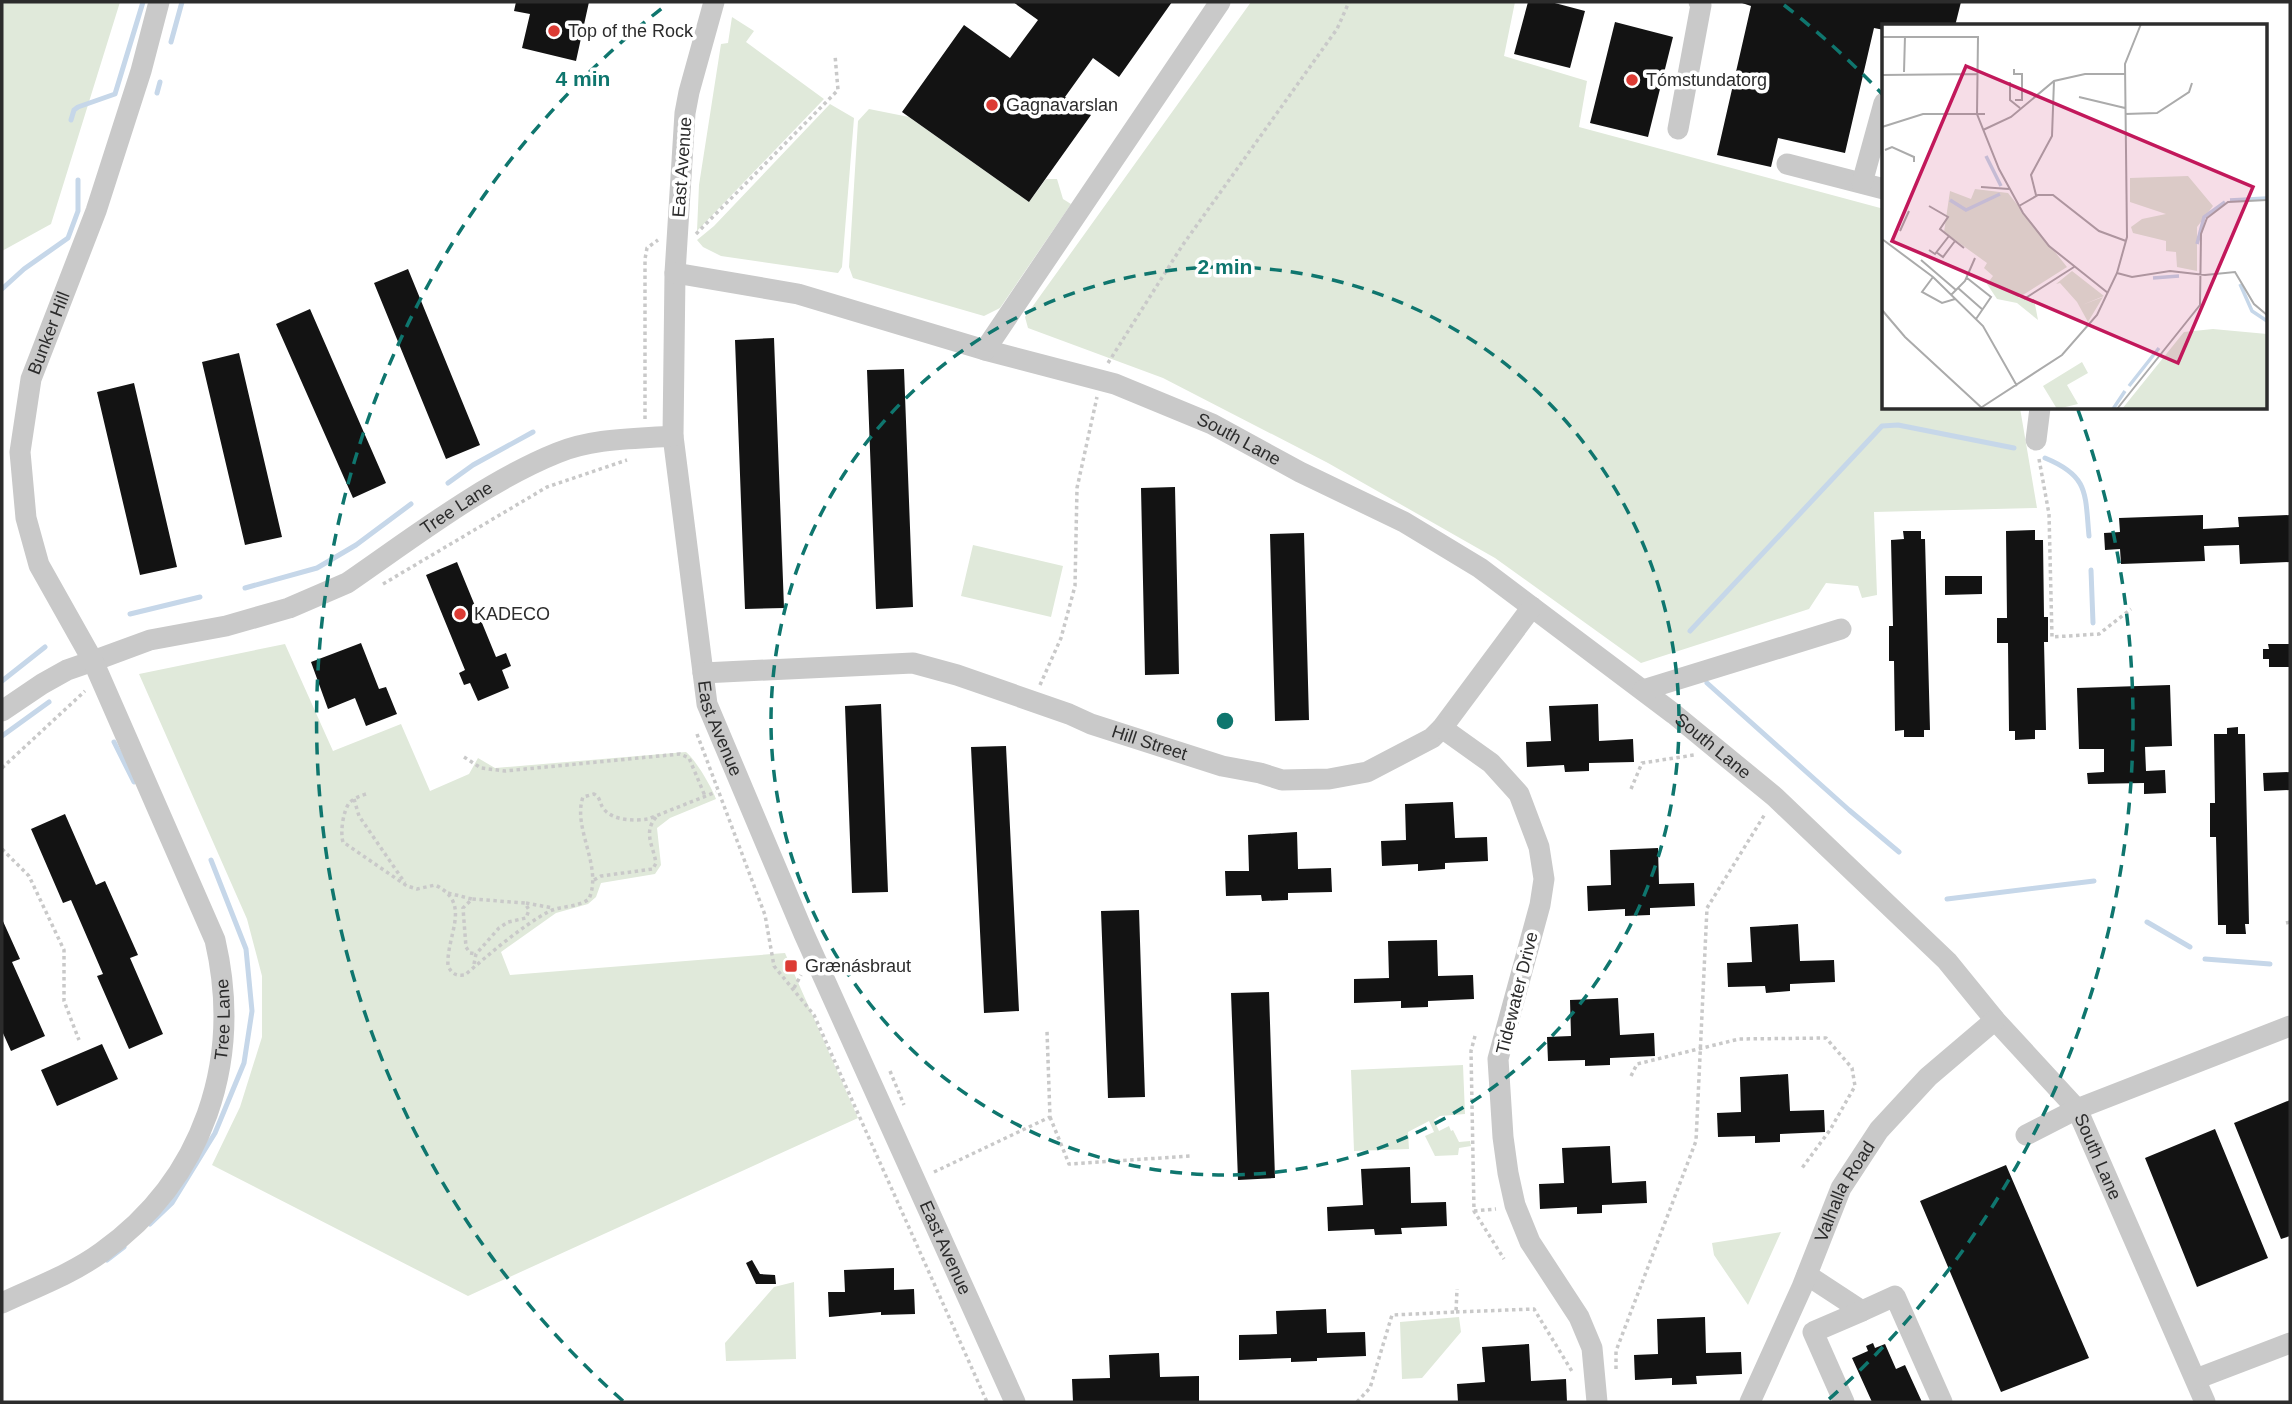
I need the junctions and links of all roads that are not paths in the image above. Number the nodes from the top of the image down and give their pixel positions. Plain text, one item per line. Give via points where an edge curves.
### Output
1 (159, 2) edge
2 (714, 2) edge
3 (1220, 2) edge
4 (1699, 2) edge
5 (1882, 110) edge
6 (1678, 129) dead end
7 (1787, 164) dead end
8 (1861, 183) junction
9 (1882, 188) edge
10 (675, 273) junction
11 (985, 350) junction
12 (2040, 410) edge
13 (673, 436) junction
14 (2036, 440) road end
15 (1532, 607) junction
16 (1841, 629) dead end
17 (97, 669) junction
18 (703, 673) junction
19 (1643, 690) junction
20 (2, 711) edge
21 (1442, 728) junction
22 (1995, 1020) junction
23 (2290, 1026) edge
24 (2077, 1109) junction
25 (2026, 1135) dead end
26 (1807, 1275) junction
27 (2, 1303) edge
28 (1862, 1311) junction
29 (2290, 1343) edge
30 (2196, 1379) junction
31 (1015, 1402) edge
32 (1597, 1402) edge
33 (1750, 1402) edge
34 (1844, 1402) edge
35 (1942, 1402) edge
36 (2205, 1402) edge

1 - 17 street, Bunker Hill via 96,211 31,379 20,452 26,518 39,565
2 - 10 street, East Avenue via 688,92
3 - 11 street
4 - 6 street
5 - 8 street
7 - 8 street
8 - 9 street
10 - 11 street, South Lane via 797,294
10 - 13 street, East Avenue
11 - 15 street, South Lane via 1102,380 1212,424 1404,522 1480,568
12 - 14 street
13 - 17 street, Tree Lane via 604,441 558,452 510,475 347,583 257,618 150,640
13 - 18 street, East Avenue
15 - 19 street, South Lane
15 - 21 street, Hill Street
16 - 19 street
17 - 20 street, Tree Lane via 67,670
17 - 27 street, Tree Lane via 215,940 224,988 221,1067 208,1115 192,1150 141,1220 84,1264
18 - 21 street, Hill Street via 913,663 1222,766 1282,780 1367,772 1432,738
18 - 31 street, East Avenue via 707,704 804,934
19 - 22 street, South Lane via 1776,797 1947,961
21 - 32 street, Tidewater Drive via 1491,763 1519,794 1539,847 1544,879 1540,905 1498,1059 1503,1137 1515,1205 1530,1242 1579,1317 1592,1348
22 - 24 street, South Lane
22 - 26 street, Valhalla Road via 1928,1077 1880,1130 1841,1188
23 - 24 street
24 - 25 street
24 - 30 street, South Lane
26 - 28 street
26 - 33 street, Valhalla Road
28 - 34 street via 1813,1332
28 - 35 street via 1895,1296
29 - 30 street
30 - 36 street, South Lane

